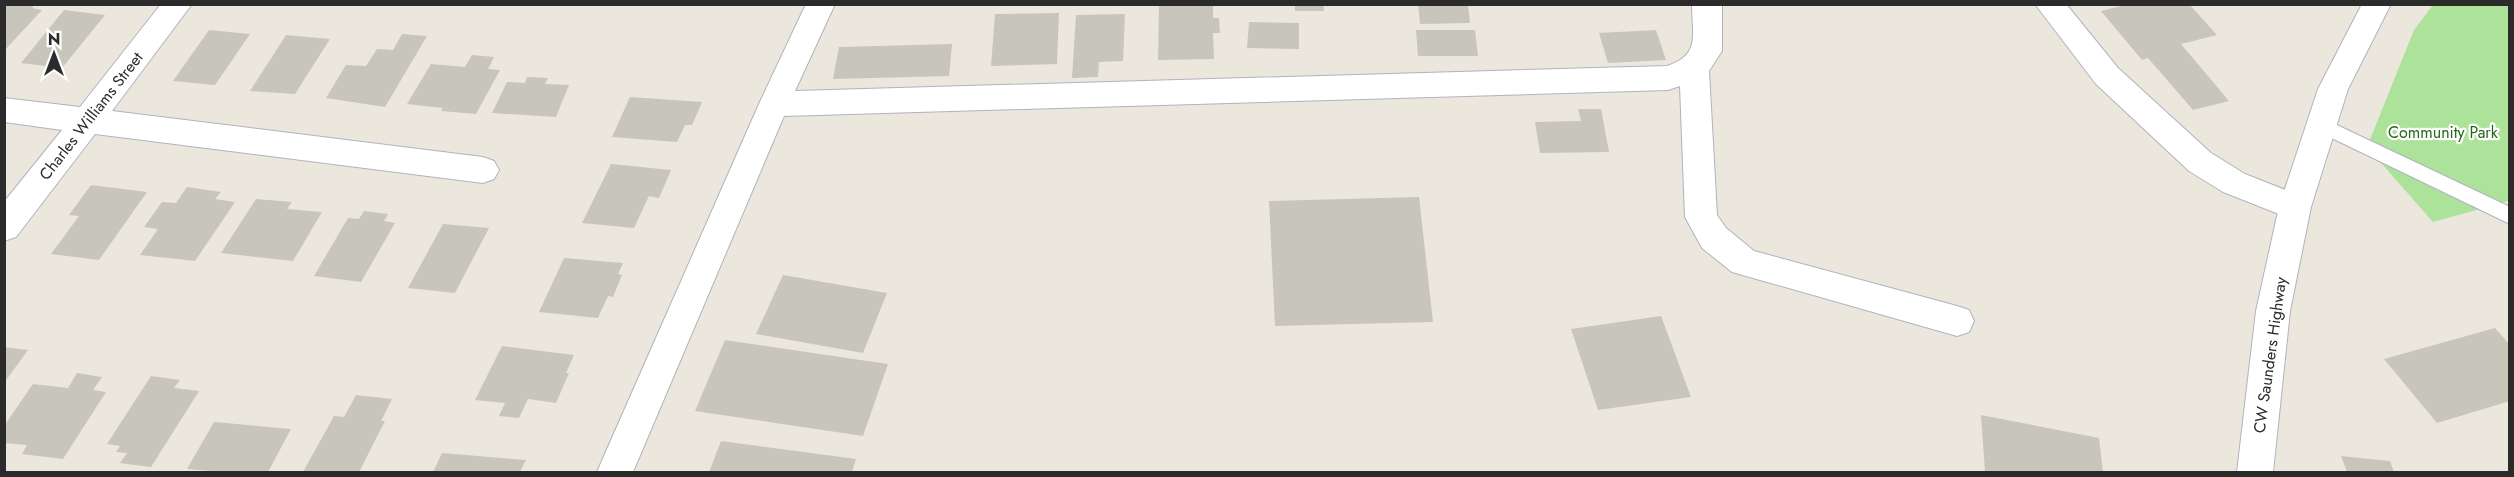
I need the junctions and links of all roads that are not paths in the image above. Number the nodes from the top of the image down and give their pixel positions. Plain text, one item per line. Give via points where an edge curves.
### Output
1 (178, 4) edge
2 (821, 4) edge
3 (1707, 4) edge
4 (2049, 4) edge
5 (2377, 4) edge
6 (1694, 69) junction
7 (774, 104) junction
8 (4, 110) edge
9 (87, 121) junction
10 (2322, 125) junction
11 (483, 170) dead end
12 (2295, 207) junction
13 (2510, 216) edge
14 (4, 227) edge
15 (1957, 321) dead end
16 (615, 472) edge
17 (2255, 472) edge

1 - 9 street, Charles Williams Street
2 - 7 street
3 - 6 street via 1707,51
4 - 12 street via 2107,76 2200,162 2234,183
5 - 10 street, CW Saunders Highway via 2333,89
6 - 7 street via 1668,78
6 - 15 street via 1701,217 1714,238 1744,262
7 - 16 street
8 - 9 street
9 - 11 street
9 - 14 street, Charles Williams Street
10 - 12 street, CW Saunders Highway
10 - 13 lane
12 - 17 street, CW Saunders Highway via 2273,311

